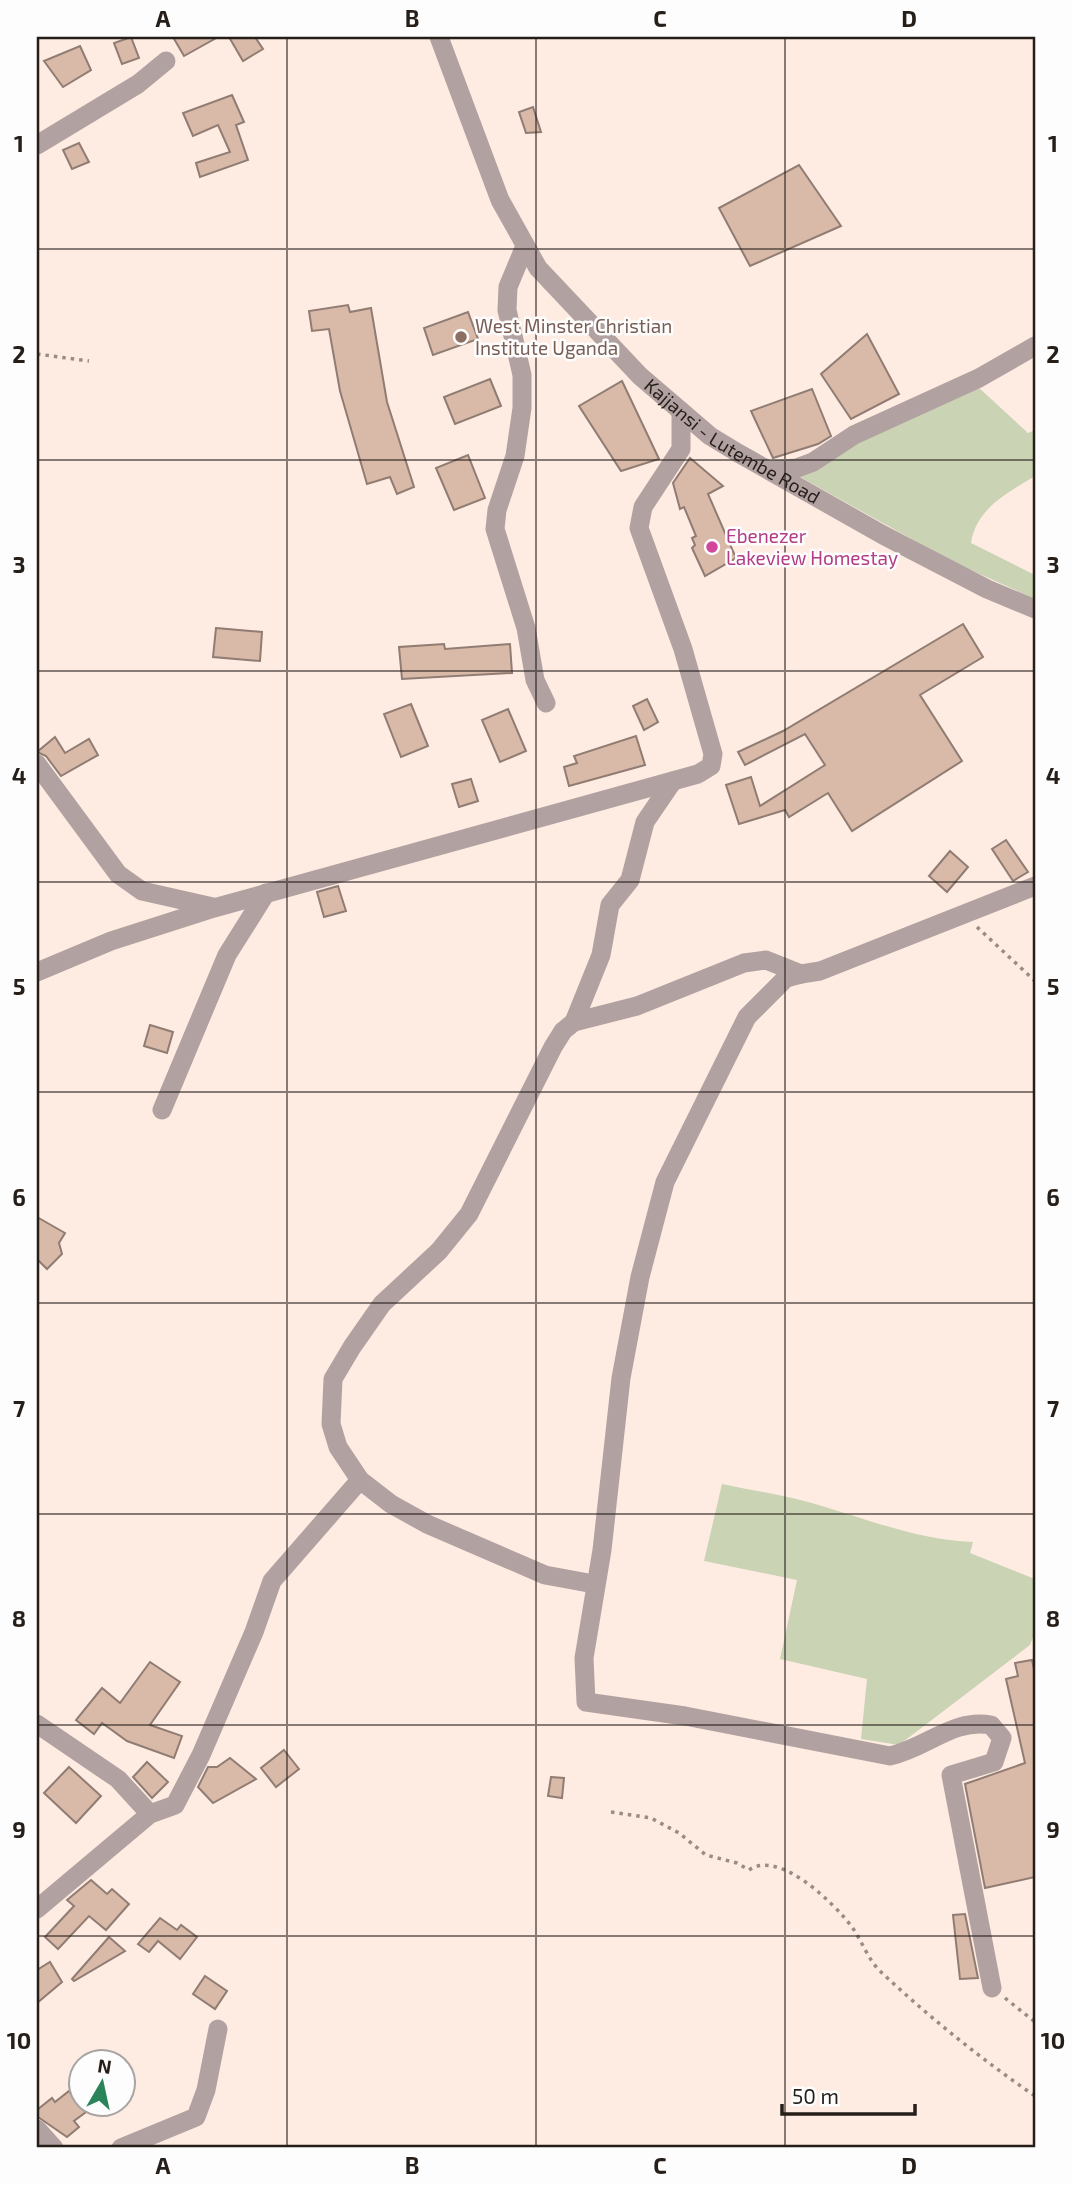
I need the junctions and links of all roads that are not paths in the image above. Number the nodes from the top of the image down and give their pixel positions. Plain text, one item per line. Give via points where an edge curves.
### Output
1 (439, 37) edge
2 (166, 61) dead end
3 (37, 145) edge
4 (525, 246) junction
5 (1035, 346) edge
6 (681, 411) junction
7 (771, 470) junction
8 (1035, 609) edge
9 (546, 703) dead end
10 (37, 764) edge
11 (673, 781) junction
12 (1035, 886) edge
13 (266, 893) junction
14 (214, 908) junction
15 (37, 972) edge
16 (800, 974) junction
17 (574, 1022) junction
18 (162, 1110) dead end
19 (360, 1480) junction
20 (594, 1584) junction
21 (37, 1724) edge
22 (150, 1814) junction
23 (37, 1909) edge
24 (992, 1989) road end
25 (218, 2029) dead end
26 (37, 2129) edge
27 (54, 2148) edge
28 (121, 2148) edge

1 - 4 street, Kajjansi - Lutembe Road via 500,200
2 - 3 street via 138,85
4 - 6 street, Kajjansi - Lutembe Road via 538,268 631,366
4 - 9 street via 508,287 507,310 522,375 522,408 515,456 495,529 526,628 535,680
5 - 7 street via 979,378 854,435 813,462
6 - 7 street, Kajjansi - Lutembe Road via 710,436
6 - 11 street via 681,449 643,508 639,528 683,649 713,754 711,766
7 - 8 street, Kajjansi - Lutembe Road via 883,535
10 - 14 street via 118,874 142,891
11 - 13 street
11 - 17 street via 645,822 630,880 610,905 600,955
12 - 16 street via 820,971
13 - 14 street
13 - 18 street via 227,955
14 - 15 street via 111,941
16 - 17 street via 766,960 744,963 637,1006
16 - 20 street via 786,978 747,1017 665,1182 640,1277 621,1378 602,1550
17 - 19 street via 553,1047 469,1214 439,1251 382,1304 333,1379 331,1424 338,1447
19 - 20 street via 428,1524 545,1575
19 - 22 street via 272,1581 192,1775 174,1805
20 - 24 street via 584,1658 586,1702 685,1716 890,1756 973,1721 991,1725 1002,1738 994,1762 951,1775
21 - 22 street via 118,1779
22 - 23 street
25 - 28 street via 196,2117
26 - 27 street

